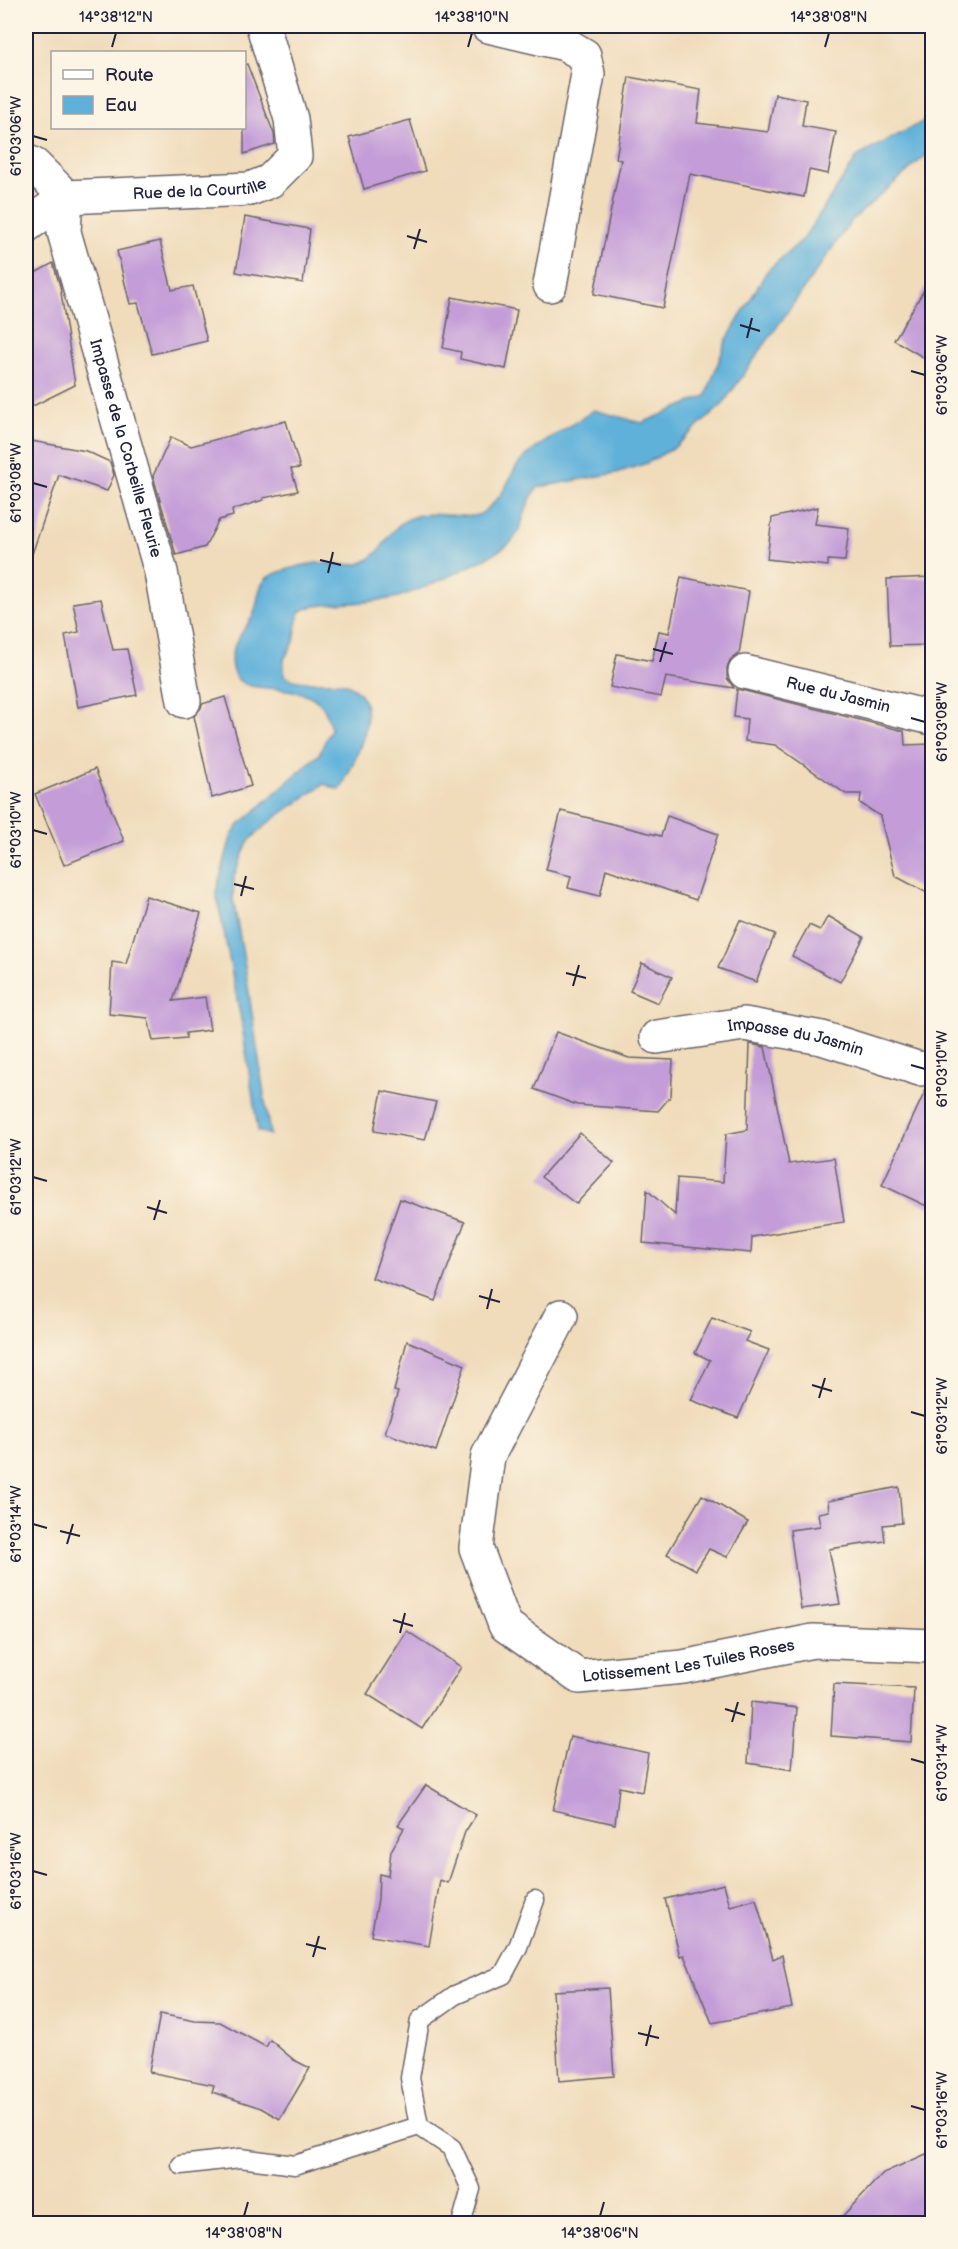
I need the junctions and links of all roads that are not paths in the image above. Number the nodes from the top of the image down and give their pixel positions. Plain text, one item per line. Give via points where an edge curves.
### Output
1 (263, 26) edge
2 (488, 26) edge
3 (26, 161) edge
4 (66, 197) junction
5 (26, 226) edge
6 (550, 285) dead end
7 (745, 672) dead end
8 (184, 701) dead end
9 (933, 718) edge
10 (657, 1037) dead end
11 (933, 1067) edge
12 (561, 1316) dead end
13 (933, 1646) edge
14 (535, 1900) dead end
15 (420, 2126) junction
16 (182, 2165) dead end
17 (461, 2223) edge

1 - 4 street, Rue de la Courtille via 291,118 295,156 270,181 250,189
2 - 6 street via 565,45 584,55 588,74
3 - 4 street
4 - 5 street
4 - 8 street, Impasse de la Corbeille Fleurie via 64,232 161,572
7 - 9 street, Rue du Jasmin
10 - 11 street, Impasse du Jasmin via 744,1024 822,1038 920,1069
12 - 13 street, Lotissement Les Tuiles Roses via 488,1456 476,1548 505,1625 579,1677 682,1667 813,1641
14 - 15 lane via 503,1975 455,1995 420,2020 410,2078
15 - 16 lane via 295,2165 240,2158
15 - 17 lane via 452,2148 471,2189

